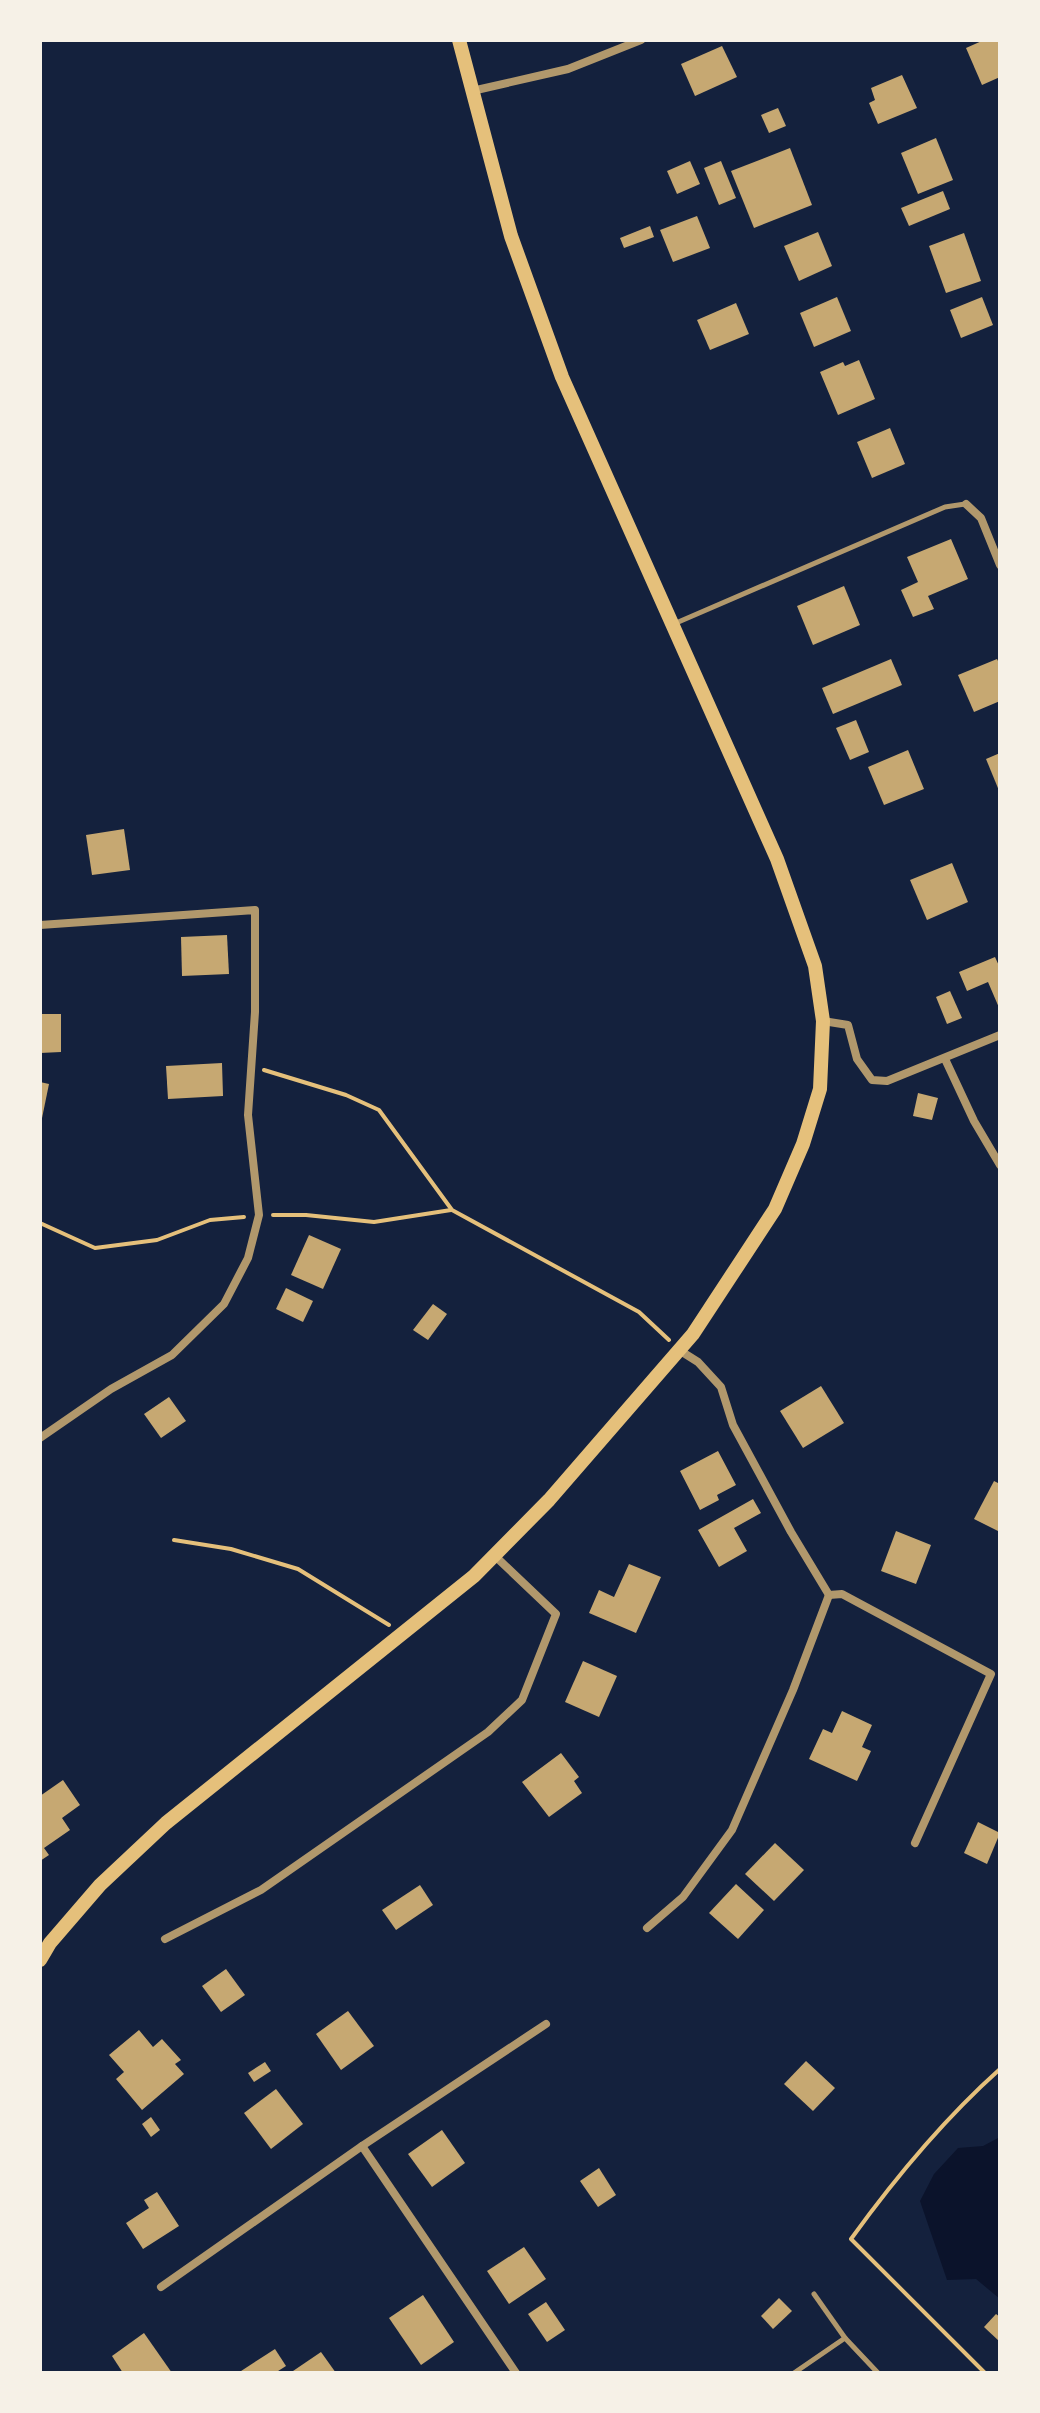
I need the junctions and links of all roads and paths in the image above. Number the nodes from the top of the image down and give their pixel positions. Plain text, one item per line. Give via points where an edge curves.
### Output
1 (459, 40) edge
2 (641, 40) edge
3 (471, 91) junction
4 (966, 504) joint
5 (1000, 565) edge
6 (674, 624) junction
7 (40, 925) edge
8 (823, 1021) junction
9 (1000, 1035) edge
10 (945, 1059) junction
11 (250, 1066) junction
12 (1000, 1165) edge
13 (679, 1350) junction
14 (40, 1438) edge
15 (174, 1540) dead end
16 (495, 1556) junction
17 (829, 1595) junction
18 (404, 1634) junction
19 (915, 1843) dead end
20 (647, 1928) dead end
21 (165, 1939) dead end
22 (40, 1960) edge
23 (546, 2024) dead end
24 (1000, 2069) edge
25 (362, 2146) junction
26 (161, 2287) dead end
27 (814, 2294) dead end
28 (845, 2338) junction
29 (516, 2373) edge
30 (794, 2373) edge
31 (878, 2373) edge
32 (985, 2373) edge

1 - 3 main road
2 - 3 street via 568,69
3 - 6 main road via 511,236 562,377
4 - 5 street via 981,518
4 - 6 lane via 945,507
6 - 8 main road via 777,859 815,966
7 - 11 street via 255,910
8 - 10 street via 848,1025 857,1059 872,1080 887,1081
8 - 13 main road via 820,1089 775,1209
9 - 10 street
10 - 12 street
11 - 13 path via 379,1110 452,1210 639,1312
11 - 14 street via 248,1115 259,1215 248,1258 224,1304 172,1355
13 - 16 main road
13 - 17 street via 721,1387 733,1425
15 - 18 path via 231,1549 298,1569
16 - 18 main road
16 - 21 street via 556,1614 522,1700 488,1732 261,1890
17 - 19 street via 842,1594 991,1674
17 - 20 street via 732,1830 683,1897
18 - 22 main road via 166,1823 100,1885
23 - 25 street
24 - 32 path via 895,2178 851,2239
25 - 26 street
25 - 29 street
27 - 28 lane
28 - 30 lane
28 - 31 lane

